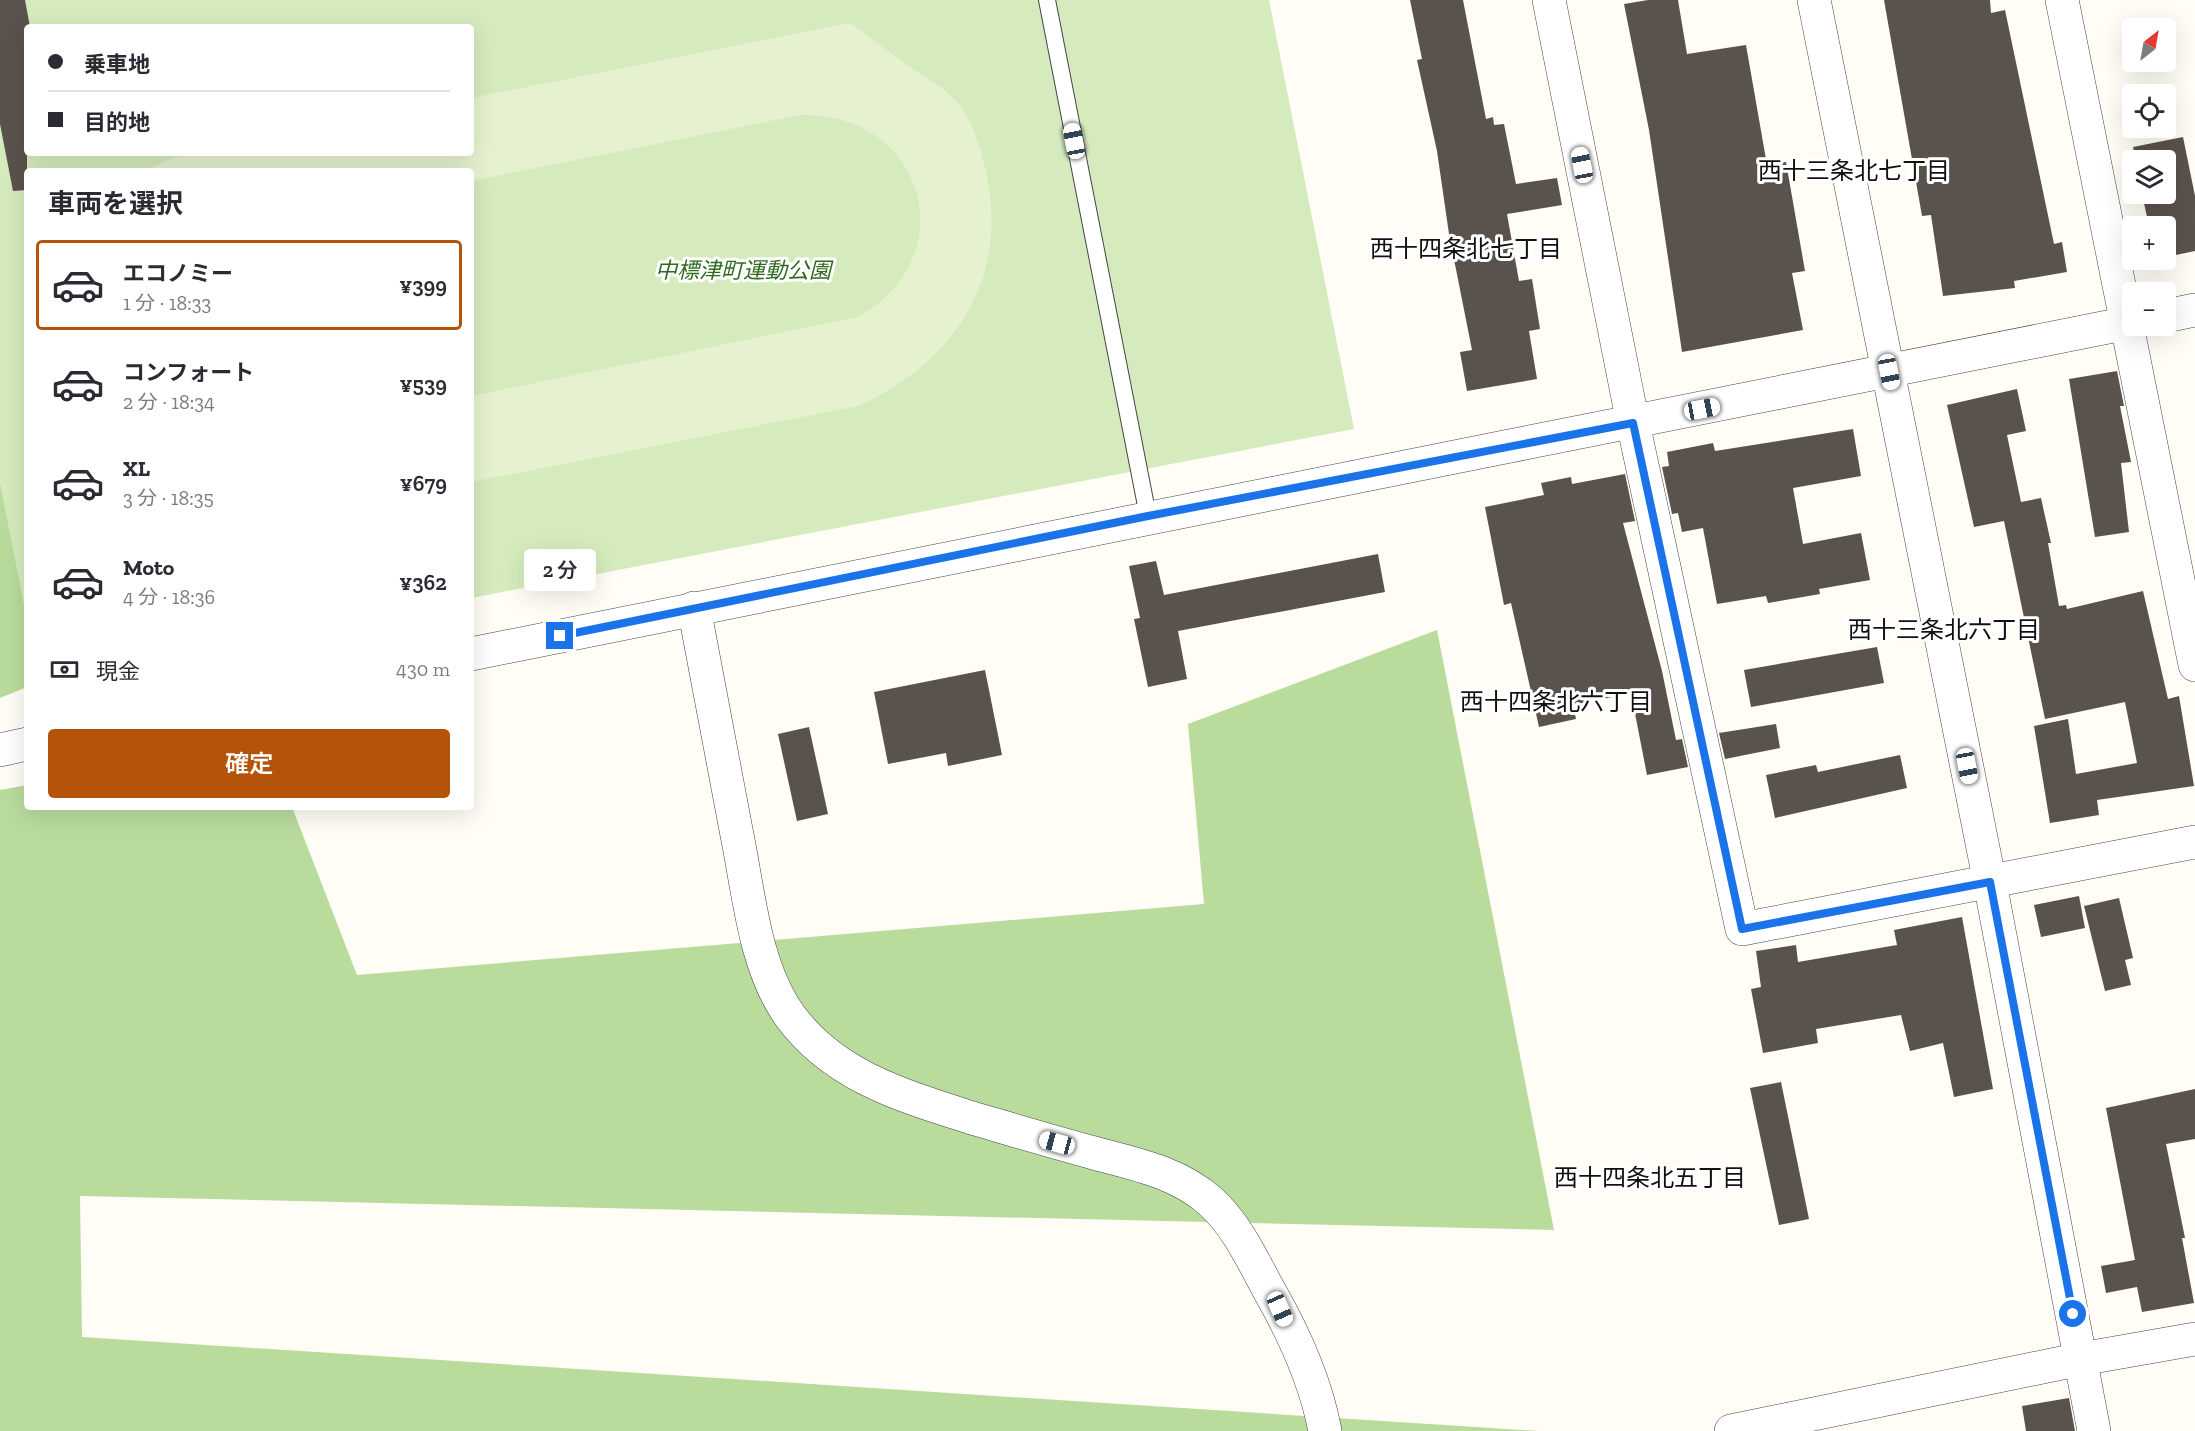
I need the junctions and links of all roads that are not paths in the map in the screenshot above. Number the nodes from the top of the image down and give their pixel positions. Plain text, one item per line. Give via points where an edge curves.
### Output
1 (1047, 0) edge
2 (1549, 0) edge
3 (1814, 0) edge
4 (2062, 0) edge
5 (2122, 285) edge
6 (2195, 310) edge
7 (2176, 314) edge
8 (2122, 325) edge
9 (2132, 336) edge
10 (1889, 372) junction
11 (1633, 423) junction
12 (1148, 516) junction
13 (694, 608) junction
14 (474, 653) edge
15 (2195, 665) edge
16 (24, 745) edge
17 (0, 750) edge
18 (2195, 842) edge
19 (1990, 882) junction
20 (2195, 1340) edge
21 (2081, 1359) junction
22 (1325, 1431) edge
23 (1731, 1431) edge
24 (2094, 1431) edge

1 - 12 lane
2 - 11 street
3 - 10 street
4 - 5 street
6 - 7 street
8 - 10 street
9 - 15 street
10 - 11 street
10 - 19 street
11 - 12 street
11 - 19 street via 1742,929
12 - 13 street
13 - 14 street
13 - 22 street via 758,938 790,1016 822,1051 870,1082 924,1104 1160,1171 1199,1193 1232,1226 1280,1309 1309,1377
16 - 17 street
18 - 19 street
19 - 21 street
20 - 21 street
21 - 23 street
21 - 24 street

